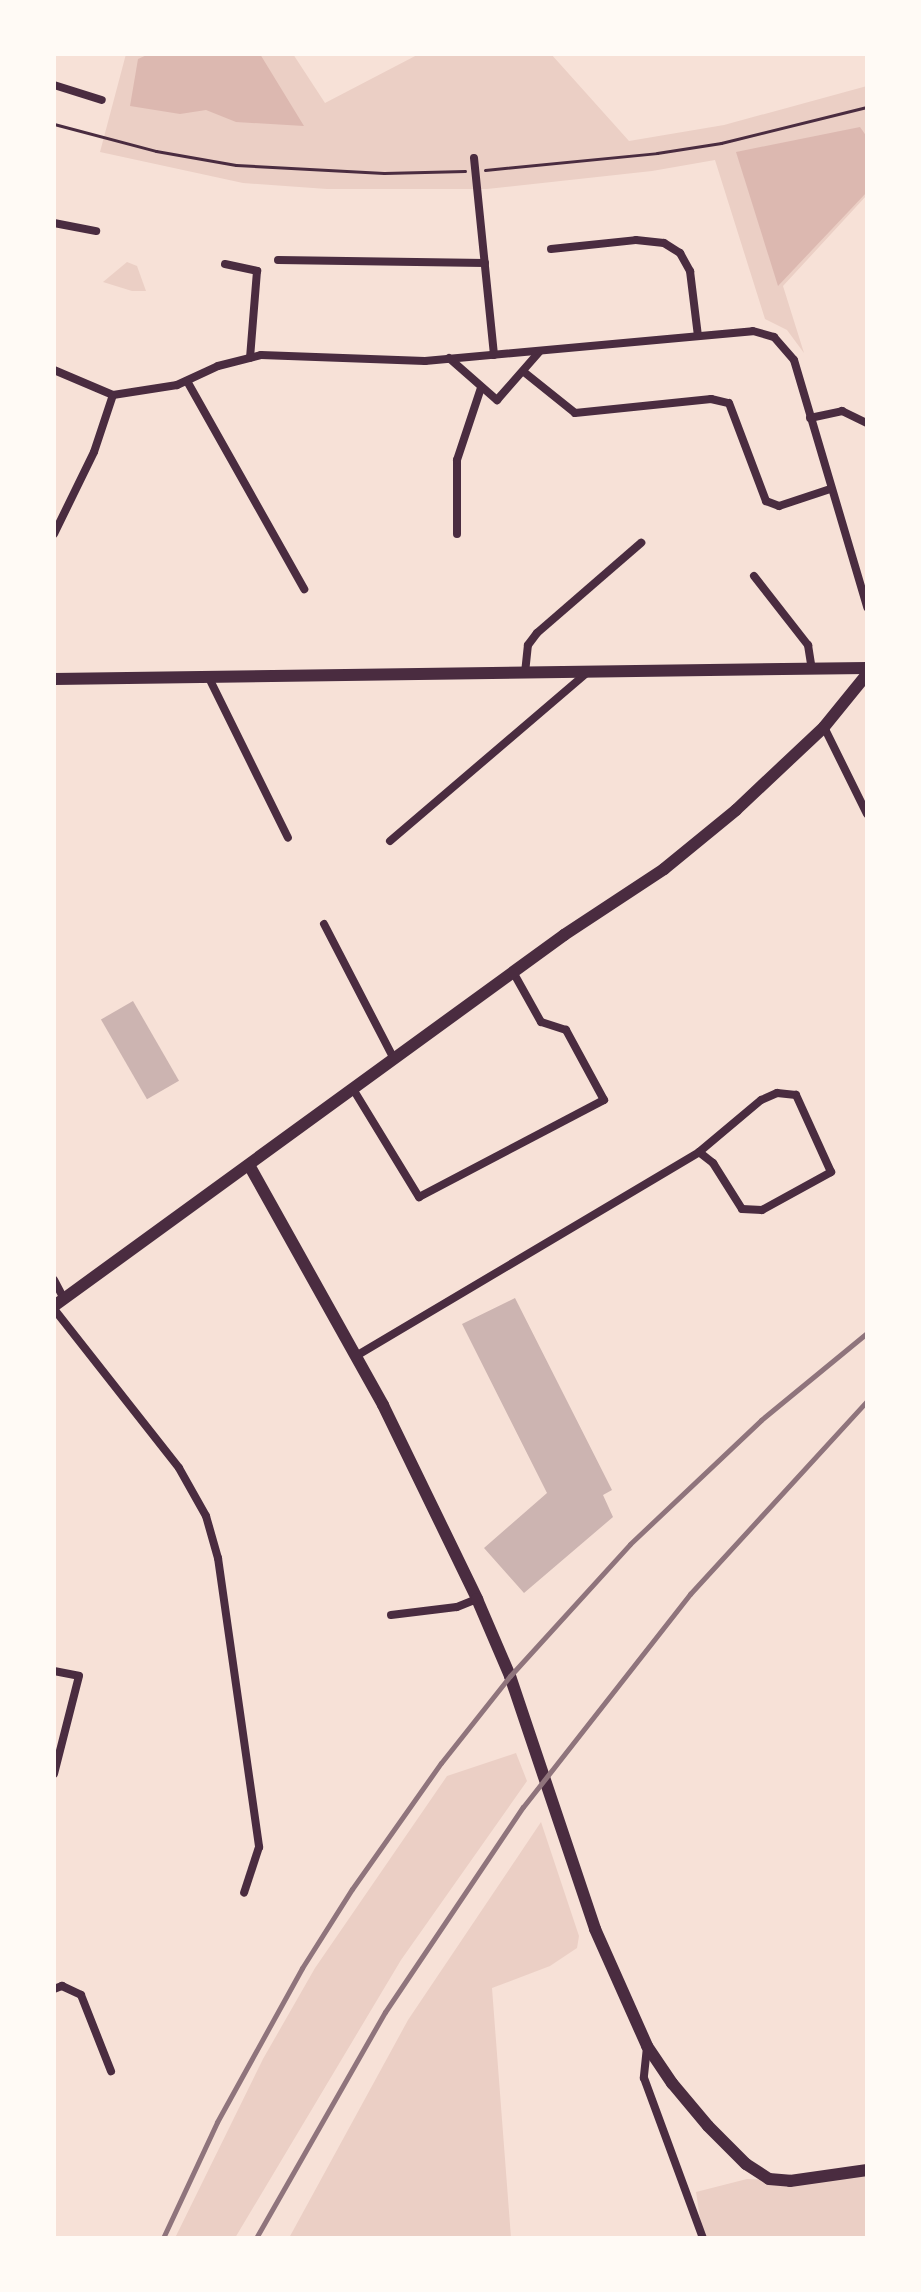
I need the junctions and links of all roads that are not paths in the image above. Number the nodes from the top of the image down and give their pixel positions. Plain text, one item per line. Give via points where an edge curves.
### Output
1 (54, 85) edge
2 (102, 100) dead end
3 (474, 158) dead end
4 (54, 223) edge
5 (96, 231) dead end
6 (551, 249) dead end
7 (278, 260) dead end
8 (485, 263) junction
9 (225, 264) dead end
10 (698, 336) junction
11 (540, 351) junction
12 (494, 355) junction
13 (250, 358) junction
14 (449, 358) junction
15 (54, 370) edge
16 (524, 372) junction
17 (187, 381) junction
18 (481, 388) junction
19 (113, 395) junction
20 (810, 418) junction
21 (867, 423) edge
22 (830, 489) junction
23 (54, 534) edge
24 (457, 534) dead end
25 (641, 543) dead end
26 (754, 576) dead end
27 (304, 589) dead end
28 (867, 607) edge
29 (812, 669) junction
30 (867, 671) edge
31 (588, 672) junction
32 (525, 673) junction
33 (209, 678) junction
34 (54, 679) edge
35 (824, 727) junction
36 (867, 814) edge
37 (288, 838) dead end
38 (390, 841) dead end
39 (324, 924) dead end
40 (513, 972) junction
41 (394, 1059) junction
42 (353, 1089) junction
43 (699, 1152) junction
44 (249, 1165) junction
45 (54, 1280) edge
46 (57, 1305) edge
47 (356, 1356) junction
48 (477, 1599) junction
49 (391, 1615) dead end
50 (54, 1671) edge
51 (54, 1774) edge
52 (244, 1893) dead end
53 (54, 1989) edge
54 (647, 2046) junction
55 (111, 2071) dead end
56 (867, 2170) edge
57 (703, 2238) edge

1 - 2 street
3 - 8 street
4 - 5 street
6 - 10 street via 636,240 664,243 680,253 690,271
7 - 8 street
8 - 12 street
9 - 13 street via 257,271
10 - 11 street
10 - 20 street via 753,331 774,337 794,360
11 - 12 street
11 - 16 street
12 - 14 street
13 - 14 street
13 - 17 street
14 - 18 street
15 - 19 street
16 - 18 street via 497,400
16 - 22 street via 575,413 711,399 729,403 766,501 779,506
17 - 19 street
17 - 27 street
18 - 24 street via 457,460
19 - 23 street via 94,452
20 - 21 street via 842,411
20 - 22 street
22 - 28 street
25 - 32 street via 537,633 528,645
26 - 29 street via 808,645
29 - 30 street
29 - 31 street
30 - 35 street
31 - 32 street
31 - 38 street
32 - 33 street
33 - 34 street
33 - 37 street
35 - 36 street
35 - 40 street via 664,869
39 - 41 street
40 - 41 street
40 - 42 street via 541,1022 566,1030 604,1100 419,1197
41 - 42 street
42 - 44 street
43 - 43 street via 761,1100 777,1093 796,1095 831,1172 762,1210 742,1209 713,1163
43 - 47 street
44 - 46 street
44 - 47 street
45 - 46 street
46 - 52 street via 179,1468 206,1516 218,1558 259,1847
47 - 48 street
48 - 49 street via 457,1607
48 - 54 street via 510,1676 601,1944
50 - 51 street via 79,1676
53 - 55 street via 62,1986 81,1995
54 - 56 street via 708,2126 769,2179
54 - 57 street via 644,2078

